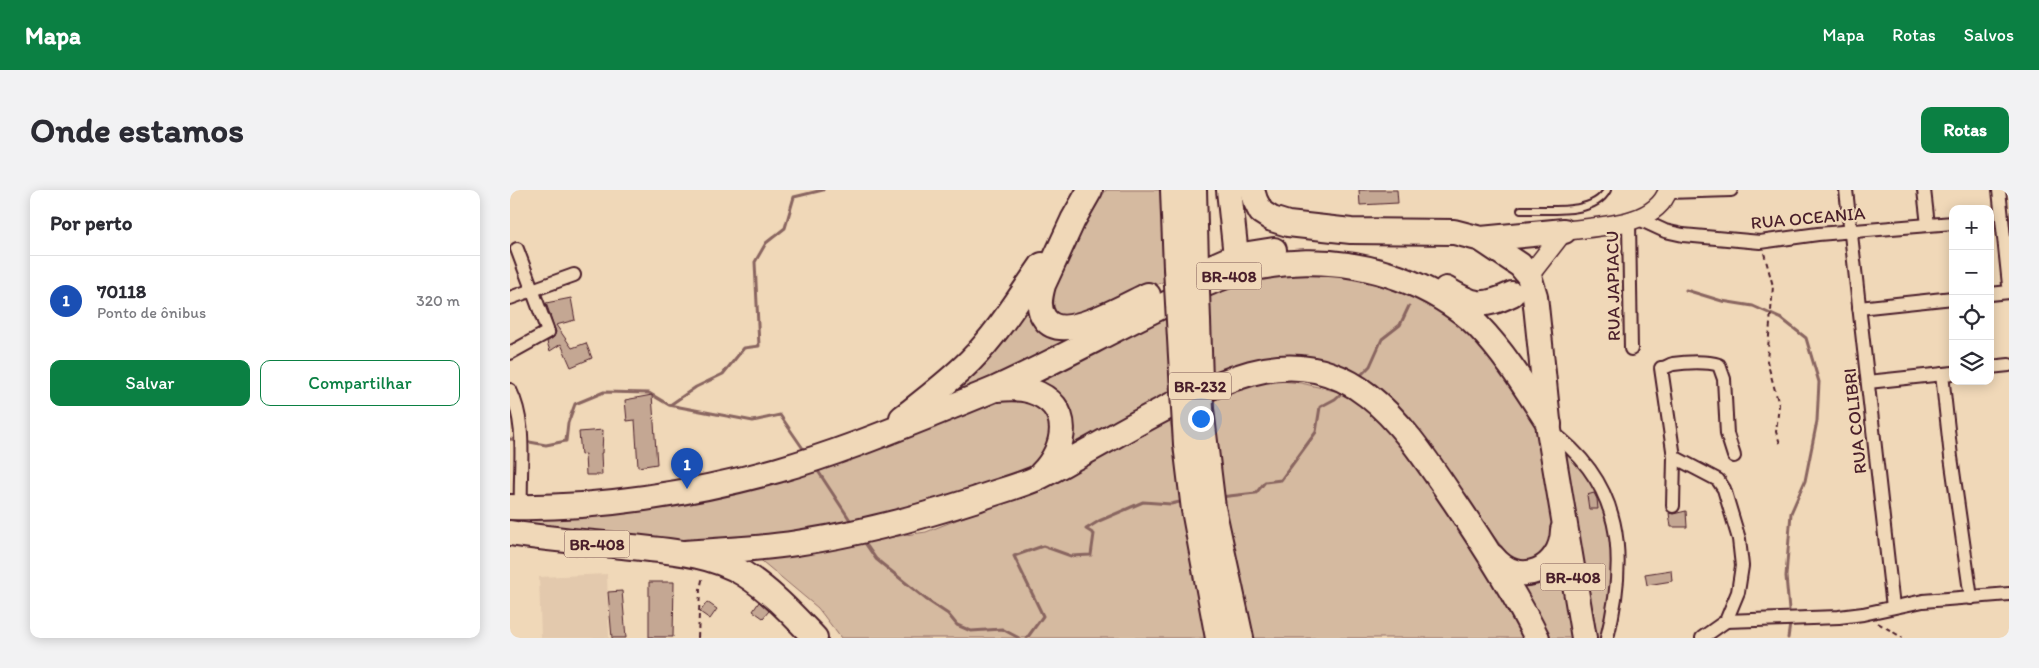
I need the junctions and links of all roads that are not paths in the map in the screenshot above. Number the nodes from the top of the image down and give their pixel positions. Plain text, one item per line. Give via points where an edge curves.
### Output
1 (1090, 190) edge
2 (1173, 190) edge
3 (1194, 190) edge
4 (1229, 190) edge
5 (1252, 190) edge
6 (1607, 190) edge
7 (1731, 190) edge
8 (1846, 190) edge
9 (1924, 190) edge
10 (1999, 190) edge
11 (1668, 191) edge
12 (1521, 210) dead end
13 (2000, 217) edge
14 (1072, 220) junction
15 (1634, 220) junction
16 (1949, 223) edge
17 (1928, 225) junction
18 (1564, 231) junction
19 (1852, 231) junction
20 (1481, 239) junction
21 (517, 249) dead end
22 (1236, 256) junction
23 (1186, 265) junction
24 (574, 275) dead end
25 (1529, 276) junction
26 (2009, 285) edge
27 (532, 289) junction
28 (2009, 292) edge
29 (1512, 294) junction
30 (1994, 294) edge
31 (510, 298) edge
32 (1949, 298) edge
33 (1859, 308) junction
34 (1465, 316) junction
35 (1631, 349) dead end
36 (510, 352) edge
37 (2009, 365) edge
38 (1994, 367) edge
39 (1947, 373) edge
40 (1868, 382) junction
41 (995, 389) junction
42 (510, 390) edge
43 (1549, 427) junction
44 (876, 437) junction
45 (1734, 456) dead end
46 (1674, 458) junction
47 (1036, 479) junction
48 (1673, 506) dead end
49 (516, 507) edge
50 (1204, 509) junction
51 (1563, 516) junction
52 (510, 533) edge
53 (1488, 551) junction
54 (696, 556) junction
55 (2009, 594) edge
56 (1971, 598) junction
57 (1893, 607) junction
58 (1726, 621) junction
59 (1715, 634) edge
60 (815, 638) edge
61 (1218, 638) edge
62 (1241, 638) edge
63 (1537, 638) edge
64 (1584, 638) edge
65 (1608, 638) edge
66 (1702, 638) edge

1 - 14 highway
2 - 23 highway, BR-232
3 - 23 highway, BR-232
4 - 22 highway
5 - 20 highway via 1261,212 1288,224 1351,231 1454,232
6 - 12 lane via 1598,202 1585,208
7 - 11 street
8 - 19 street, RUA COLIBRI
9 - 17 street
10 - 13 street
11 - 15 street via 1662,202
13 - 26 street
14 - 22 highway via 1040,295 1043,317 1058,327 1085,324
14 - 44 highway via 1001,324 970,361 931,396
15 - 18 street
15 - 19 street, RUA OCEANIA via 1684,235 1760,242
15 - 35 street, RUA JAPIACU
16 - 17 street, RUA OCEANIA
17 - 19 street, RUA OCEANIA
18 - 20 highway
18 - 25 street
19 - 33 street, RUA COLIBRI
20 - 25 highway via 1520,265
21 - 27 street
22 - 29 highway via 1287,248 1335,248 1382,258 1417,272 1472,302 1494,302
23 - 50 highway, BR-232, bridge via 1185,435
24 - 27 street
25 - 29 highway
25 - 43 highway via 1535,296
27 - 31 street
27 - 36 street via 548,332
28 - 30 street
29 - 34 highway via 1485,314
32 - 33 street
33 - 40 street, RUA COLIBRI
34 - 41 highway, BR-408 via 1414,284 1352,264 1310,261 1268,266 1212,282
34 - 43 highway, BR-408 via 1502,354
37 - 38 street
39 - 40 street
39 - 56 street via 1951,457
40 - 57 street, RUA COLIBRI
41 - 44 highway, BR-408
41 - 47 highway via 1016,388 1039,394 1049,400 1061,418 1063,432 1054,459
42 - 49 street via 518,410 521,434
43 - 51 highway, BR-408
43 - 65 street via 1576,450 1588,466 1601,489 1617,531 1618,577
44 - 49 highway, BR-408 via 778,470 698,488 611,502
45 - 46 street via 1727,434 1724,379 1719,365 1673,364 1661,370
46 - 48 street
46 - 58 street via 1718,480 1730,507 1742,566 1738,592
47 - 53 highway, BR-408 via 1218,384 1283,368 1311,370 1331,374 1352,384 1378,403 1419,448
47 - 54 highway, BR-408 via 925,515 850,533
50 - 61 highway, BR-232
50 - 62 highway, BR-232
51 - 53 highway via 1561,546 1551,562 1535,572 1511,571 1500,566
51 - 64 highway, BR-408
52 - 54 highway, BR-408
53 - 63 highway, BR-408
54 - 60 highway via 744,574 788,610
55 - 56 street
56 - 57 street via 1922,601
57 - 58 street via 1820,618
58 - 59 street
59 - 66 street

